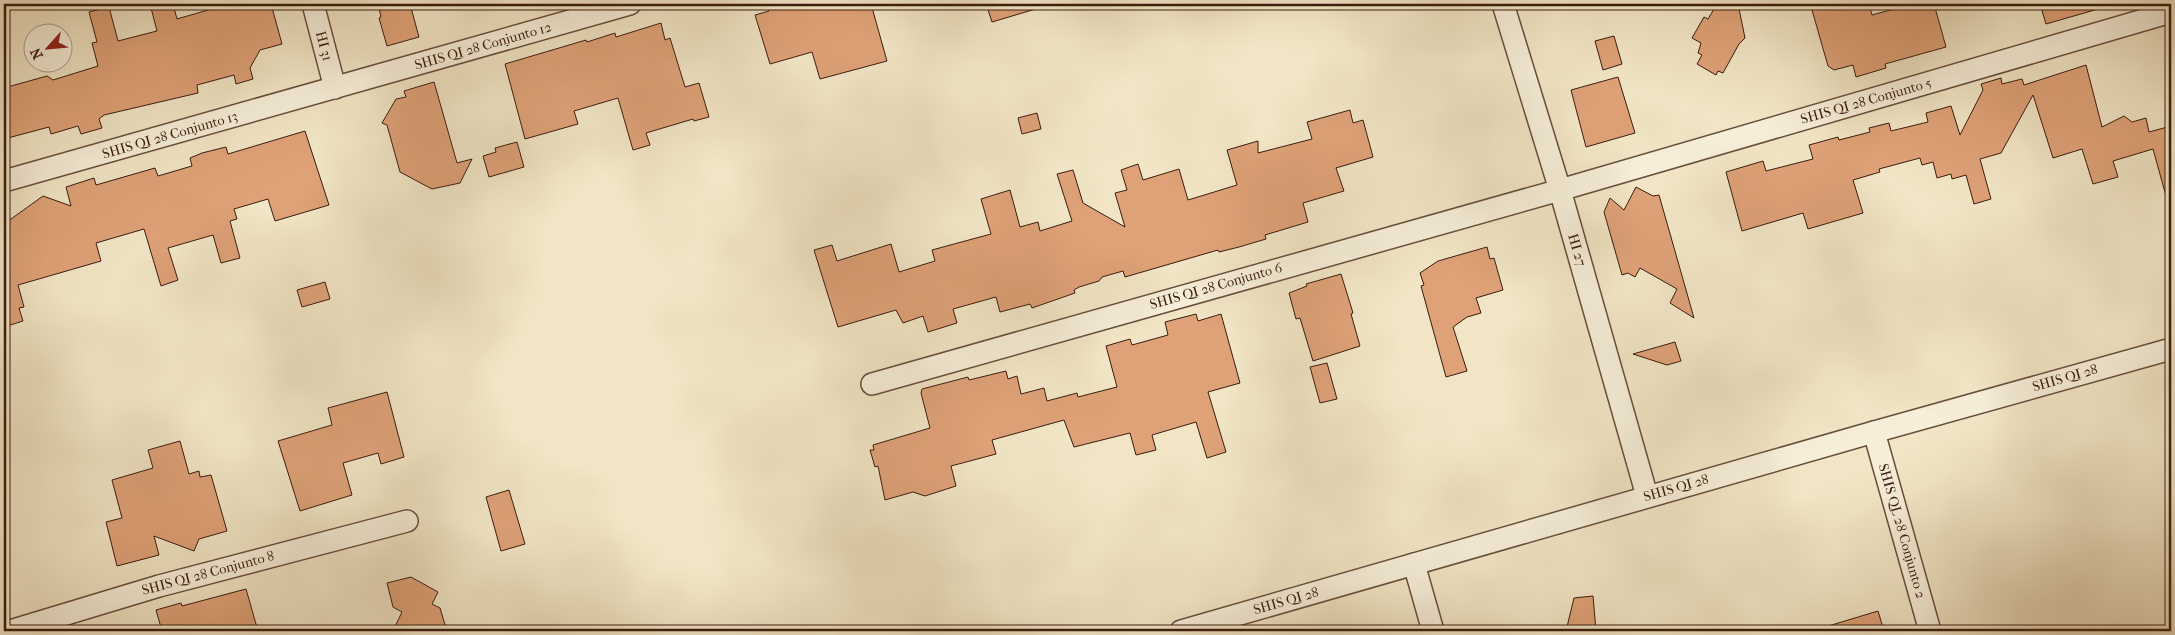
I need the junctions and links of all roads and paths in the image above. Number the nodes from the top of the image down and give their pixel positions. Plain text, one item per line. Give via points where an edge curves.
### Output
1 (313, 4) edge
2 (630, 4) edge
3 (1503, 4) edge
4 (2171, 12) edge
5 (335, 88) junction
6 (4, 181) edge
7 (1560, 190) junction
8 (2171, 349) edge
9 (872, 384) dead end
10 (1874, 432) junction
11 (1647, 496) junction
12 (408, 521) dead end
13 (1414, 564) junction
14 (10, 631) edge
15 (1181, 631) edge
16 (1433, 631) edge
17 (1930, 631) edge

1 - 5 street, HI 31
2 - 5 street, SHIS QI 28 Conjunto 12
3 - 7 street, HI 27
4 - 7 street, SHIS QI 28 Conjunto 5
5 - 6 street, SHIS QI 28 Conjunto 13
7 - 9 street, SHIS QI 28 Conjunto 6
7 - 11 street, HI 27
8 - 10 street, SHIS QI 28
10 - 11 street, SHIS QI 28
10 - 17 street, SHIS QL 28 Conjunto 2
11 - 13 street, SHIS QI 28
12 - 14 street, SHIS QI 28 Conjunto 8 via 159,586
13 - 15 street, SHIS QI 28
13 - 16 street

